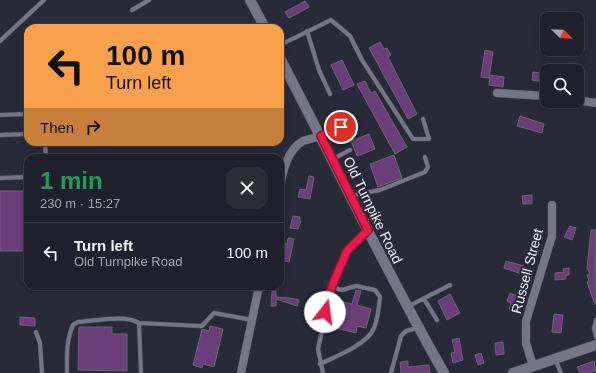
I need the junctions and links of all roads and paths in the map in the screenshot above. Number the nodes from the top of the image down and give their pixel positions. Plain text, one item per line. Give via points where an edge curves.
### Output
1 (44, 0) edge
2 (149, 0) edge
3 (250, 0) edge
4 (132, 10) dead end
5 (263, 24) edge
6 (308, 31) junction
7 (0, 41) edge
8 (284, 42) edge
9 (284, 66) edge
10 (497, 93) dead end
11 (330, 94) dead end
12 (540, 96) edge
13 (584, 101) edge
14 (596, 103) edge
15 (24, 114) edge
16 (0, 115) edge
17 (423, 119) dead end
18 (341, 127) dead end
19 (24, 134) edge
20 (0, 135) edge
21 (321, 136) junction
22 (350, 150) dead end
23 (425, 156) dead end
24 (333, 159) junction
25 (284, 169) edge
26 (24, 177) edge
27 (0, 178) edge
28 (352, 197) junction
29 (552, 205) dead end
30 (368, 230) junction
31 (450, 285) dead end
32 (331, 287) junction
33 (258, 290) edge
34 (424, 299) junction
35 (406, 307) junction
36 (252, 320) junction
37 (437, 320) dead end
38 (596, 320) edge
39 (139, 323) junction
40 (418, 328) junction
41 (36, 332) dead end
42 (596, 337) edge
43 (596, 345) edge
44 (555, 359) junction
45 (320, 364) junction
46 (533, 366) junction
47 (42, 373) edge
48 (67, 373) edge
49 (141, 373) edge
50 (241, 373) edge
51 (324, 373) edge
52 (391, 373) edge
53 (444, 373) edge
54 (513, 373) edge
55 (561, 373) edge

1 - 7 lane
2 - 4 lane
3 - 5 street
6 - 8 lane
6 - 11 lane via 319,70
6 - 17 lane via 331,20 350,36 362,60 413,139 428,139
9 - 21 street, Old Turnpike Road
10 - 12 street
13 - 14 street
15 - 16 lane
18 - 21 lane
19 - 20 lane
21 - 24 street, Old Turnpike Road
21 - 25 street via 304,141 292,151
22 - 24 lane
23 - 28 lane via 428,167 425,172 380,190
24 - 28 street, Old Turnpike Road
26 - 27 lane
28 - 30 street, Old Turnpike Road
29 - 46 street, Russell Street via 552,236 549,251 526,321 526,343
30 - 32 lane via 347,251
30 - 35 street, Old Turnpike Road
31 - 34 lane
32 - 45 lane via 318,349
32 - 45 lane via 342,290 356,286 371,289 378,294 379,303 374,329 364,341
33 - 36 street
34 - 35 lane
34 - 37 lane
35 - 40 street, Old Turnpike Road
36 - 39 lane via 214,314 202,326
36 - 50 street
38 - 42 lane
39 - 48 lane via 132,319 120,319 78,322 73,325 67,346
39 - 49 lane
40 - 52 lane via 406,331 401,336
40 - 53 street, Old Turnpike Road
41 - 47 lane via 40,343
43 - 44 street
44 - 46 street
44 - 55 lane
45 - 51 lane
46 - 54 street

